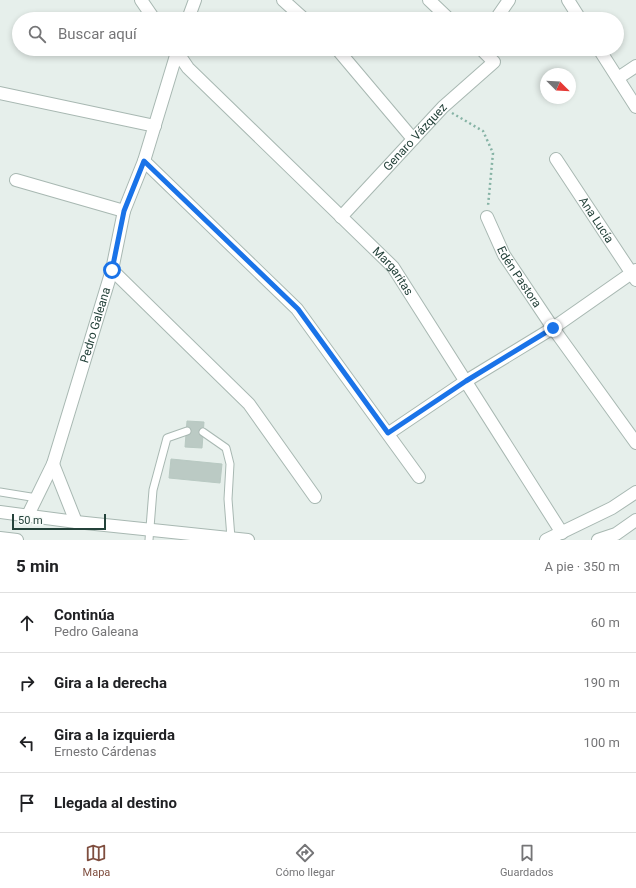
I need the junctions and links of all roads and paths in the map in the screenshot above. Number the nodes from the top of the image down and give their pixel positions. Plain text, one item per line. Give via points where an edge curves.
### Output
1 (141, 0) edge
2 (195, 0) edge
3 (283, 0) edge
4 (429, 0) edge
5 (509, 0) edge
6 (568, 0) edge
7 (149, 12) edge
8 (191, 12) edge
9 (296, 12) edge
10 (442, 12) edge
11 (501, 12) edge
12 (576, 12) edge
13 (175, 56) edge
14 (181, 56) edge
15 (343, 56) edge
16 (488, 56) edge
17 (604, 56) edge
18 (636, 66) edge
19 (618, 78) junction
20 (0, 93) edge
21 (443, 106) junction
22 (636, 107) edge
23 (155, 126) junction
24 (413, 139) junction
25 (556, 159) dead end
26 (144, 161) junction
27 (16, 180) dead end
28 (124, 211) junction
29 (341, 217) junction
30 (486, 217) joint
31 (112, 270) junction
32 (634, 274) edge
33 (553, 328) junction
34 (466, 381) junction
35 (187, 431) dead end
36 (203, 432) dead end
37 (388, 433) junction
38 (636, 442) edge
39 (52, 464) junction
40 (419, 477) dead end
41 (0, 492) edge
42 (636, 492) edge
43 (315, 497) dead end
44 (37, 498) junction
45 (0, 512) edge
46 (28, 514) junction
47 (636, 520) edge
48 (76, 522) junction
49 (562, 533) junction
50 (150, 534) edge
51 (0, 538) edge
52 (231, 539) edge
53 (17, 540) edge
54 (248, 540) edge
55 (546, 540) edge
56 (598, 540) edge

1 - 7 street
2 - 8 street
3 - 9 street
4 - 10 street
5 - 11 street
6 - 12 street
13 - 23 street, Pedro Galeana
14 - 29 street, Margaritas via 188,68
15 - 24 street
16 - 21 street, Genaro Vázquez via 494,62
17 - 19 street
18 - 19 street
19 - 22 street
20 - 23 street
21 - 24 street, Genaro Vázquez
21 - 30 path via 460,119 483,131 493,153
23 - 26 street, Pedro Galeana
24 - 29 street, Genaro Vázquez
25 - 32 street, Ana Lucía
26 - 28 street, Pedro Galeana
26 - 37 street via 298,309
27 - 28 street
28 - 31 street, Pedro Galeana
29 - 34 street, Margaritas via 393,267
30 - 33 street, Edén Pastora via 504,255
31 - 39 street, Pedro Galeana
31 - 43 street via 249,404
32 - 33 street
33 - 34 street
33 - 38 street, Edén Pastora
34 - 37 street
34 - 49 street, Margaritas
35 - 50 lane via 167,438 153,490
36 - 52 lane via 226,448 230,464 228,499
37 - 40 street
39 - 44 street, Pedro Galeana
39 - 48 street
41 - 44 lane
42 - 49 street via 612,508
44 - 46 street, Pedro Galeana
45 - 46 street
46 - 48 street
47 - 56 street via 616,534
48 - 50 street
49 - 55 street
50 - 52 street
51 - 53 street
52 - 54 street

